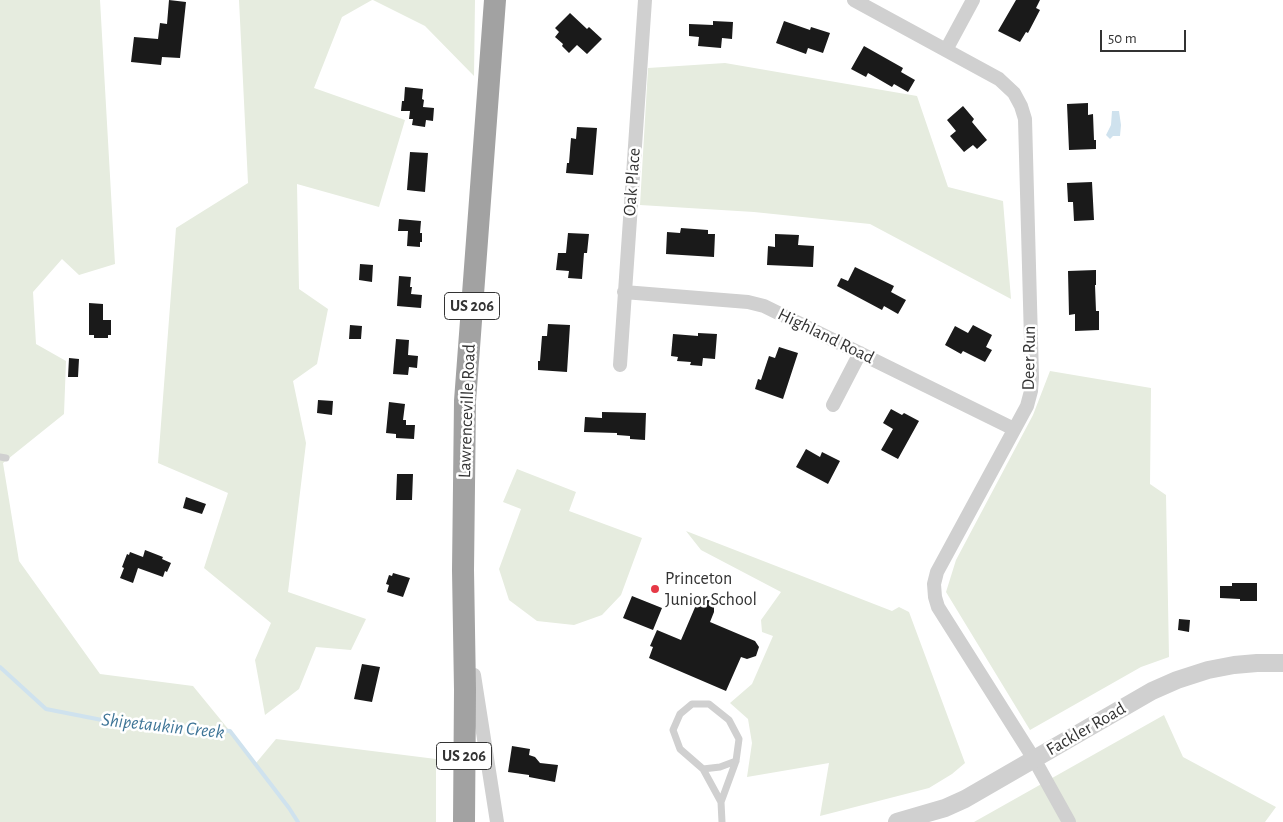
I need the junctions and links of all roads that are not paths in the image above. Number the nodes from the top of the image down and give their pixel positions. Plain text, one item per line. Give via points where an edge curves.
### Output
1 (495, 0) edge
2 (645, 0) edge
3 (854, 0) edge
4 (973, 0) edge
5 (946, 50) junction
6 (624, 292) junction
7 (860, 353) junction
8 (620, 365) dead end
9 (833, 405) dead end
10 (1014, 429) junction
11 (463, 613) junction
12 (1283, 663) edge
13 (1034, 759) junction
14 (736, 761) junction
15 (703, 769) junction
16 (721, 802) junction
17 (464, 822) edge
18 (497, 822) edge
19 (722, 822) edge
20 (897, 822) edge
21 (1069, 822) edge

1 - 11 highway, Lawrenceville Road / US 206 via 465,401
2 - 6 street, Oak Place
3 - 5 street, Deer Run
4 - 5 street
5 - 10 street, Deer Run via 1004,83 1014,93 1025,118 1032,377 1027,406
6 - 7 street, Highland Road via 764,306
6 - 8 street, Oak Place
7 - 9 street
7 - 10 street, Highland Road
10 - 13 street, Deer Run via 937,572 934,584 938,606
11 - 17 highway, Lawrenceville Road / US 206
11 - 18 street
12 - 13 street, Fackler Road via 1234,665 1177,680
13 - 20 street, Fackler Road via 945,808
13 - 21 street, Deer Run
14 - 15 lane
14 - 15 lane via 739,739 729,720 709,704 692,704 680,714 673,730 680,748
14 - 16 lane
15 - 16 lane
16 - 19 lane

